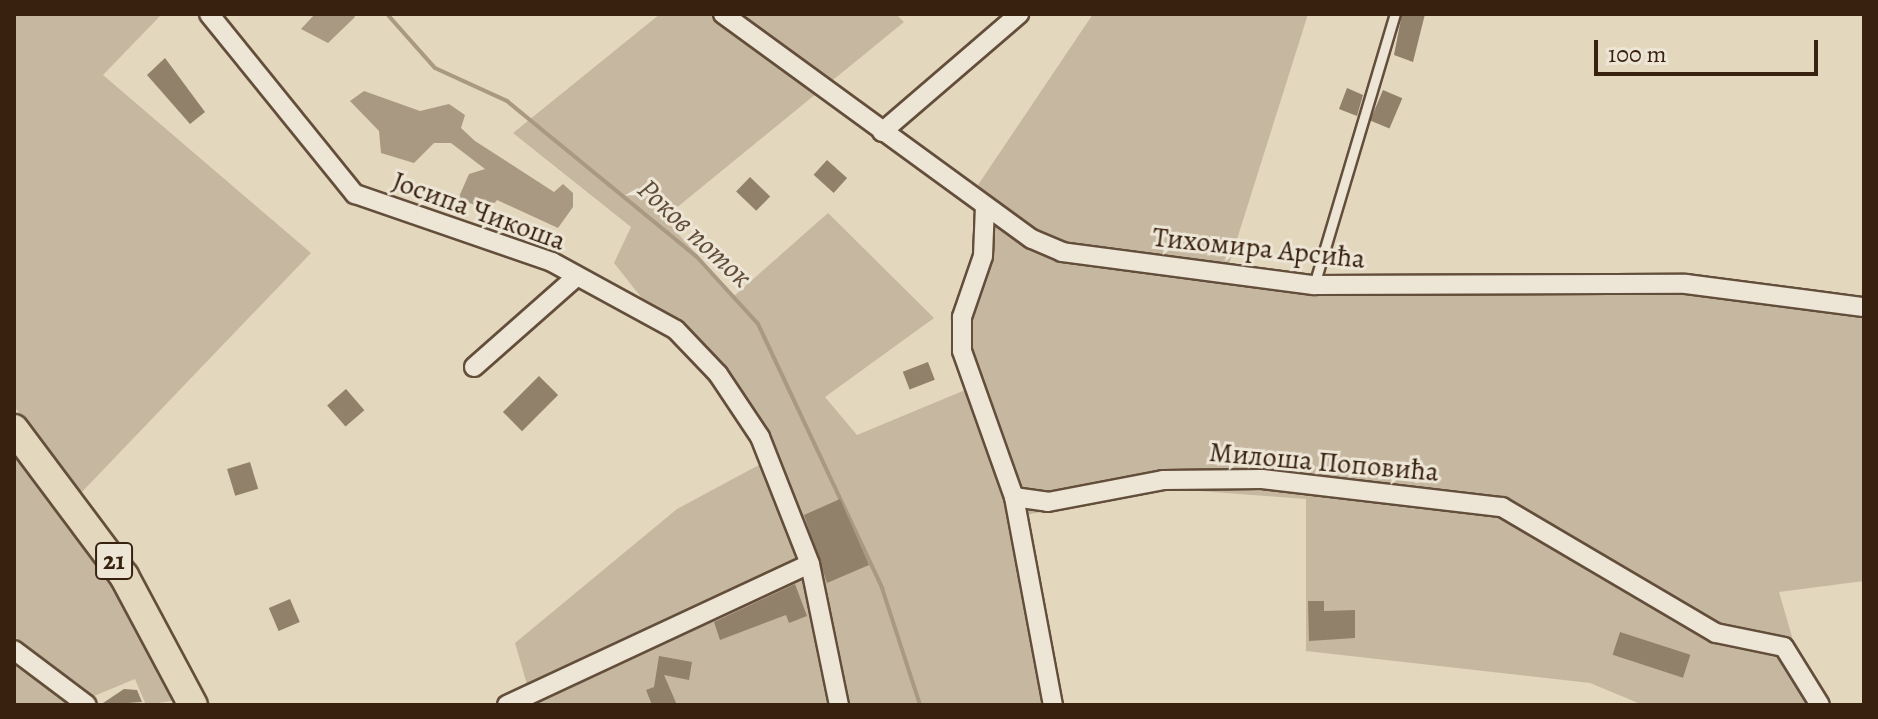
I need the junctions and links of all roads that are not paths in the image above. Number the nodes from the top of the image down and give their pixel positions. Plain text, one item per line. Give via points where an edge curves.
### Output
1 (209, 14) edge
2 (723, 14) edge
3 (1019, 14) edge
4 (1395, 14) edge
5 (882, 132) junction
6 (985, 206) junction
7 (576, 277) junction
8 (1314, 285) junction
9 (1864, 307) edge
10 (474, 367) dead end
11 (14, 429) edge
12 (1014, 497) junction
13 (810, 564) junction
14 (14, 650) edge
15 (192, 704) edge
16 (87, 705) edge
17 (507, 705) edge
18 (839, 705) edge
19 (1053, 705) edge
20 (1820, 705) edge

1 - 7 street, Јосипа Чикоша via 355,194 552,262
2 - 5 street, Тихомира Арсића
3 - 5 street
4 - 8 lane
5 - 6 street, Тихомира Арсића
6 - 8 street, Тихомира Арсића via 1062,252
6 - 12 street via 983,256 962,317 962,351
7 - 10 street
7 - 13 street, Јосипа Чикоша via 676,330 718,374 760,437
8 - 9 street, Тихомира Арсића via 1686,284
11 - 15 main road, 21 via 124,576
12 - 19 street
12 - 20 street, Милоша Поповића via 1048,502 1163,480 1262,479 1502,507 1716,633 1784,647
13 - 17 street
13 - 18 street, Јосипа Чикоша
14 - 16 street

